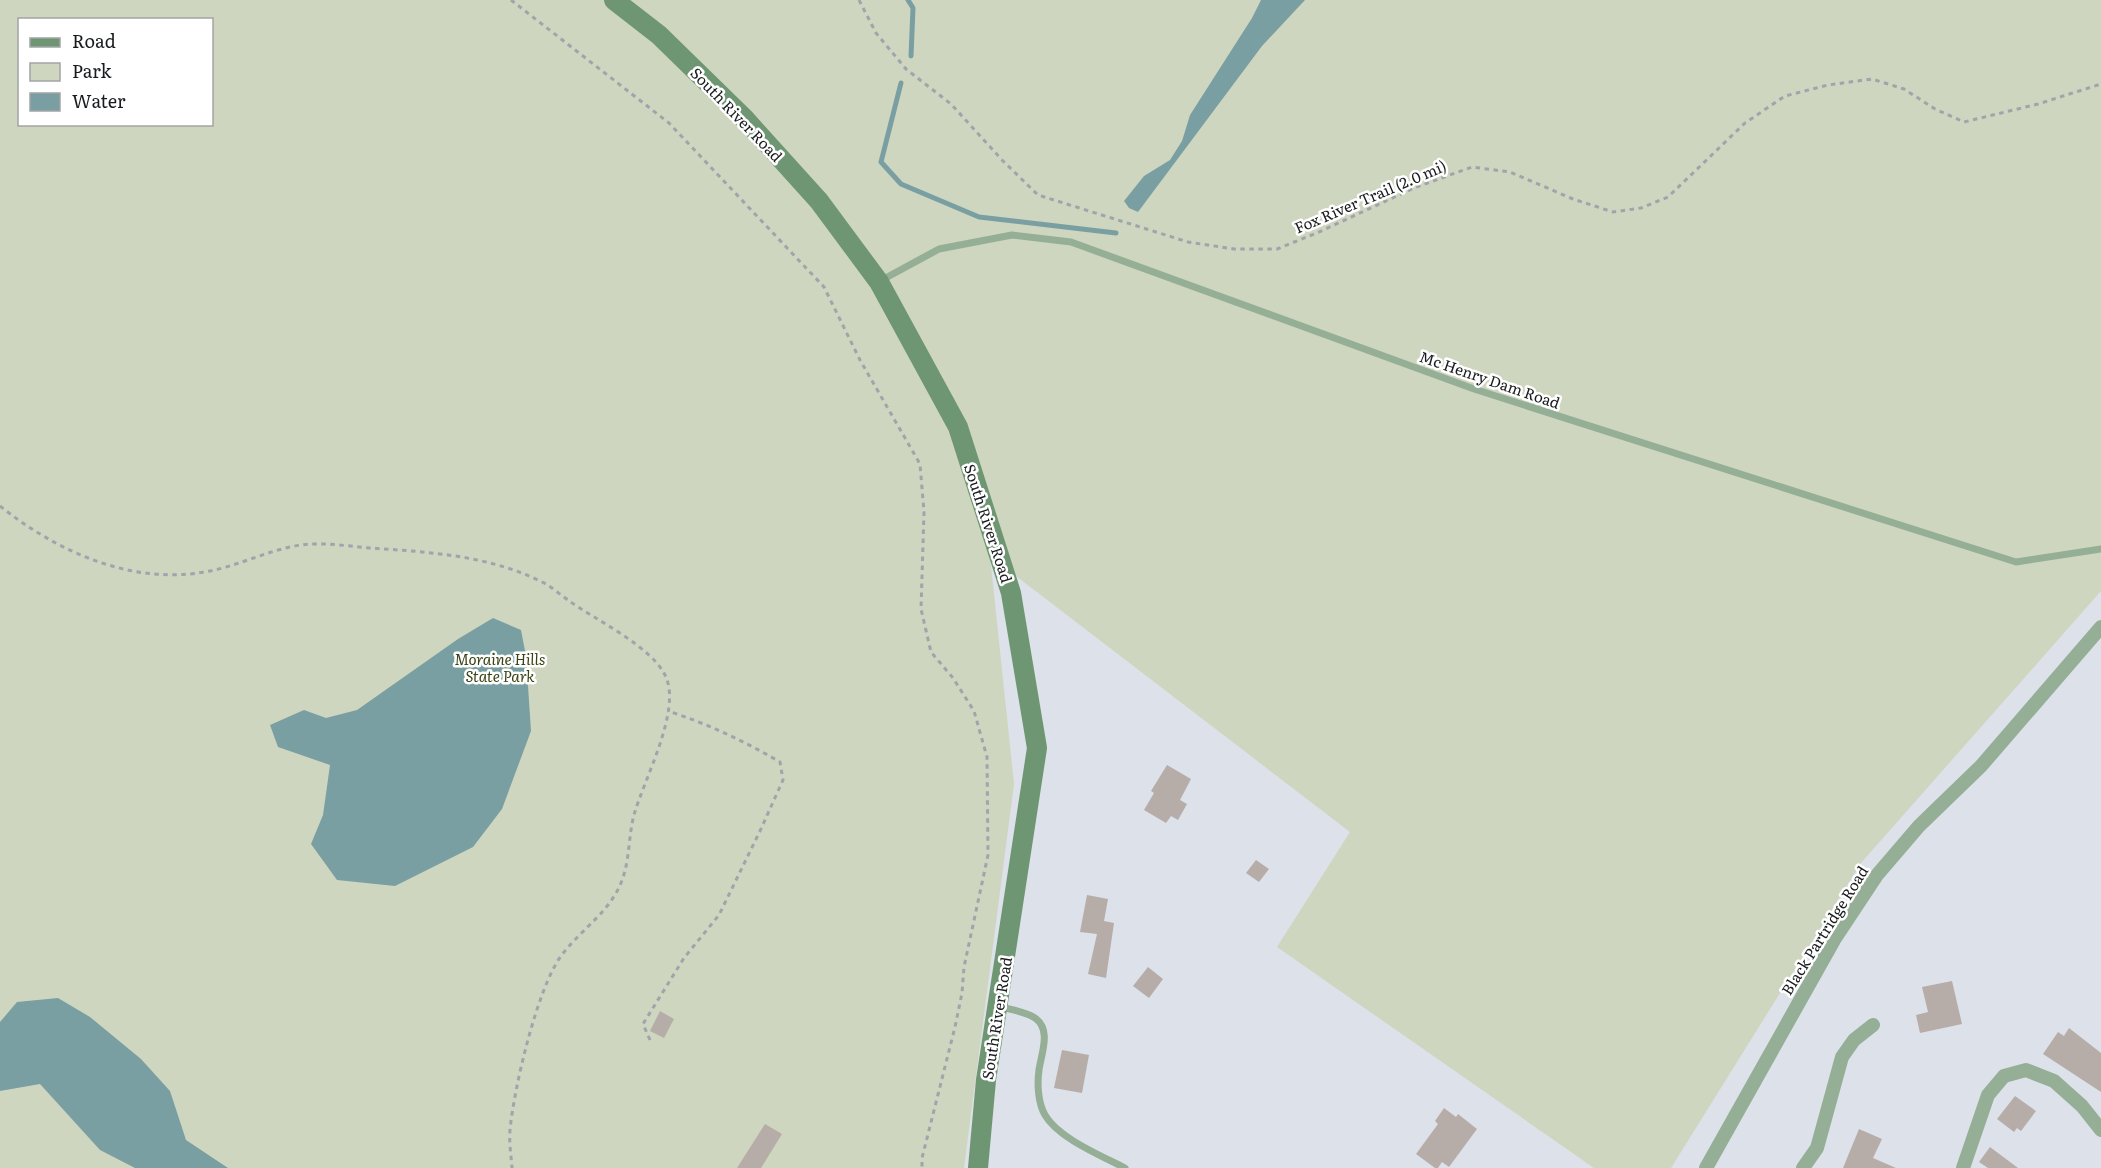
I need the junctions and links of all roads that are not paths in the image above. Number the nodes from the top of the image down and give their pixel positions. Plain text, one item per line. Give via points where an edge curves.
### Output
1 (614, 0) edge
2 (879, 282) junction
3 (2101, 549) edge
4 (2101, 627) edge
5 (998, 1006) junction
6 (1873, 1025) dead end
7 (2101, 1130) edge
8 (978, 1168) edge
9 (1125, 1168) edge
10 (1706, 1168) edge
11 (1803, 1168) edge
12 (1963, 1168) edge

1 - 2 street, South River Road via 659,35 744,119 819,201
2 - 3 lane, Mc Henry Dam Road via 939,249 1012,235 1071,242 1474,389 2016,562
2 - 5 street, South River Road via 958,427 1011,593 1017,626 1037,748
4 - 10 street, Black Partridge Road via 1981,766 1919,826 1876,875 1829,949
5 - 8 street, South River Road
5 - 9 lane via 1035,1017 1041,1024 1045,1041 1038,1095 1045,1116 1066,1137
6 - 11 street via 1854,1040 1842,1057 1817,1148
7 - 12 street via 2054,1081 2026,1070 2004,1076 1988,1095

